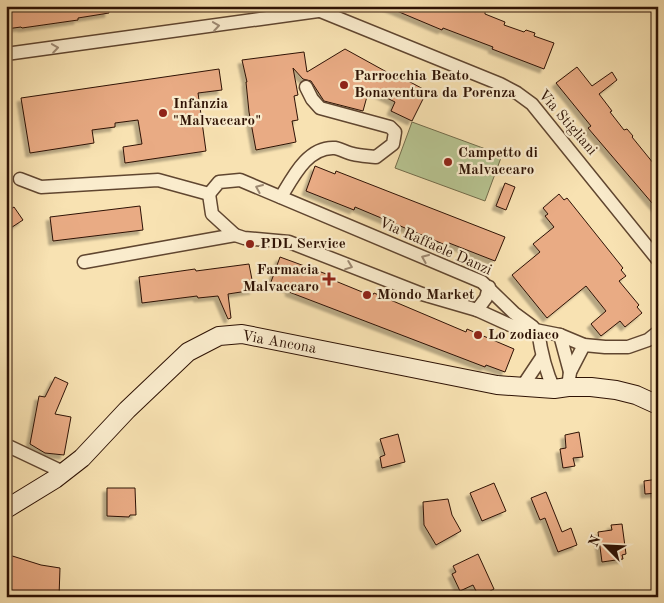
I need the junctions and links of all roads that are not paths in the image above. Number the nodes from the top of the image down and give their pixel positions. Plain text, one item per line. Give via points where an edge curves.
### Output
1 (313, 9) edge
2 (6, 54) edge
3 (306, 87) dead end
4 (20, 179) dead end
5 (208, 194) junction
6 (281, 197) junction
7 (234, 235) junction
8 (658, 260) edge
9 (84, 262) dead end
10 (489, 288) junction
11 (477, 310) junction
12 (538, 331) junction
13 (658, 332) edge
14 (560, 335) junction
15 (584, 345) junction
16 (542, 357) junction
17 (564, 383) junction
18 (522, 387) junction
19 (658, 405) edge
20 (6, 445) edge
21 (63, 472) junction
22 (6, 509) edge

2 -> 1 street
1 - 8 street, Via Stigliani via 517,92 532,104
3 - 6 street via 320,108 390,127 395,132 393,144 376,157 322,148 312,154
4 - 5 street via 41,187 158,180
6 -> 5 street, Via Raffaele Danzi via 240,180 219,182
5 - 7 street via 212,214
10 -> 6 street, Via Raffaele Danzi via 482,282
7 - 9 street
7 -> 11 street via 289,242 422,294
10 - 11 street
10 - 12 street, Via Raffaele Danzi
11 - 12 street via 510,325
12 - 14 street
12 - 16 street
13 - 15 street via 628,348
14 - 15 street
14 - 17 street
15 - 17 street
16 - 17 street via 547,375
16 - 18 street
17 - 18 street, Via Ancona
17 - 19 street via 616,390
18 - 21 street, Via Ancona via 497,385 242,334 219,336 188,352 82,458
20 - 21 street
21 - 22 street, Via Ancona

